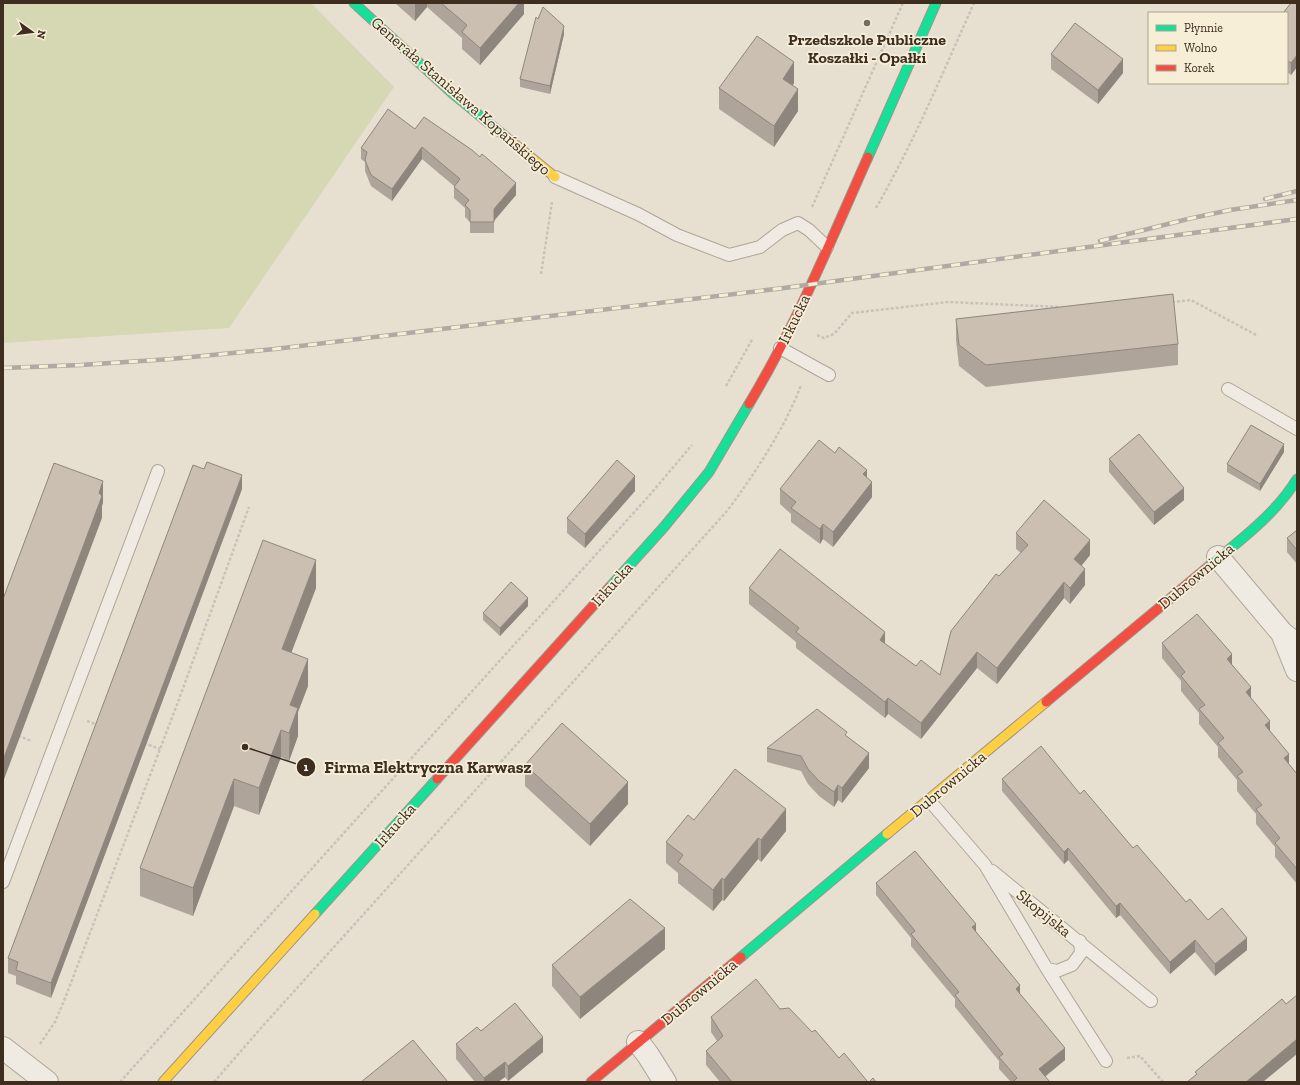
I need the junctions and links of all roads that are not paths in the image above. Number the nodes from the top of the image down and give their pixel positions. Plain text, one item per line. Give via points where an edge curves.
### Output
1 (354, 3) edge
2 (936, 3) edge
3 (555, 177) joint
4 (827, 247) junction
5 (780, 348) junction
6 (829, 375) dead end
7 (1228, 389) dead end
8 (1297, 429) edge
9 (158, 471) dead end
10 (1297, 479) edge
11 (1218, 558) junction
12 (1289, 639) edge
13 (1297, 670) edge
14 (929, 800) junction
15 (985, 865) junction
16 (3, 882) edge
17 (1080, 941) junction
18 (1047, 969) junction
19 (1151, 1001) dead end
20 (638, 1042) junction
21 (3, 1048) edge
22 (1106, 1061) road end
23 (665, 1078) edge
24 (47, 1082) edge
25 (163, 1082) edge
26 (591, 1082) edge

1 - 3 street, Generała Stanisława Kopańskiego via 452,93
2 - 4 street, Irkucka
3 - 4 lane, Generała Stanisława Kopańskiego via 678,235 729,255 760,247 782,230 798,223
4 - 5 street, Irkucka
5 - 6 lane
5 - 25 street, Irkucka via 709,472 664,527
7 - 8 lane
9 - 16 lane
10 - 11 street, Dubrownicka via 1288,494 1258,525
11 - 12 street
11 - 14 street, Dubrownicka
12 - 13 street
14 - 15 lane, Skopijska
14 - 20 street, Dubrownicka
15 - 17 lane, Skopijska
15 - 18 lane, Skopijska
17 - 18 lane, Skopijska via 1081,953 1072,964 1057,971
17 - 19 lane
18 - 22 lane
20 - 23 street
20 - 26 street, Dubrownicka
21 - 24 street

